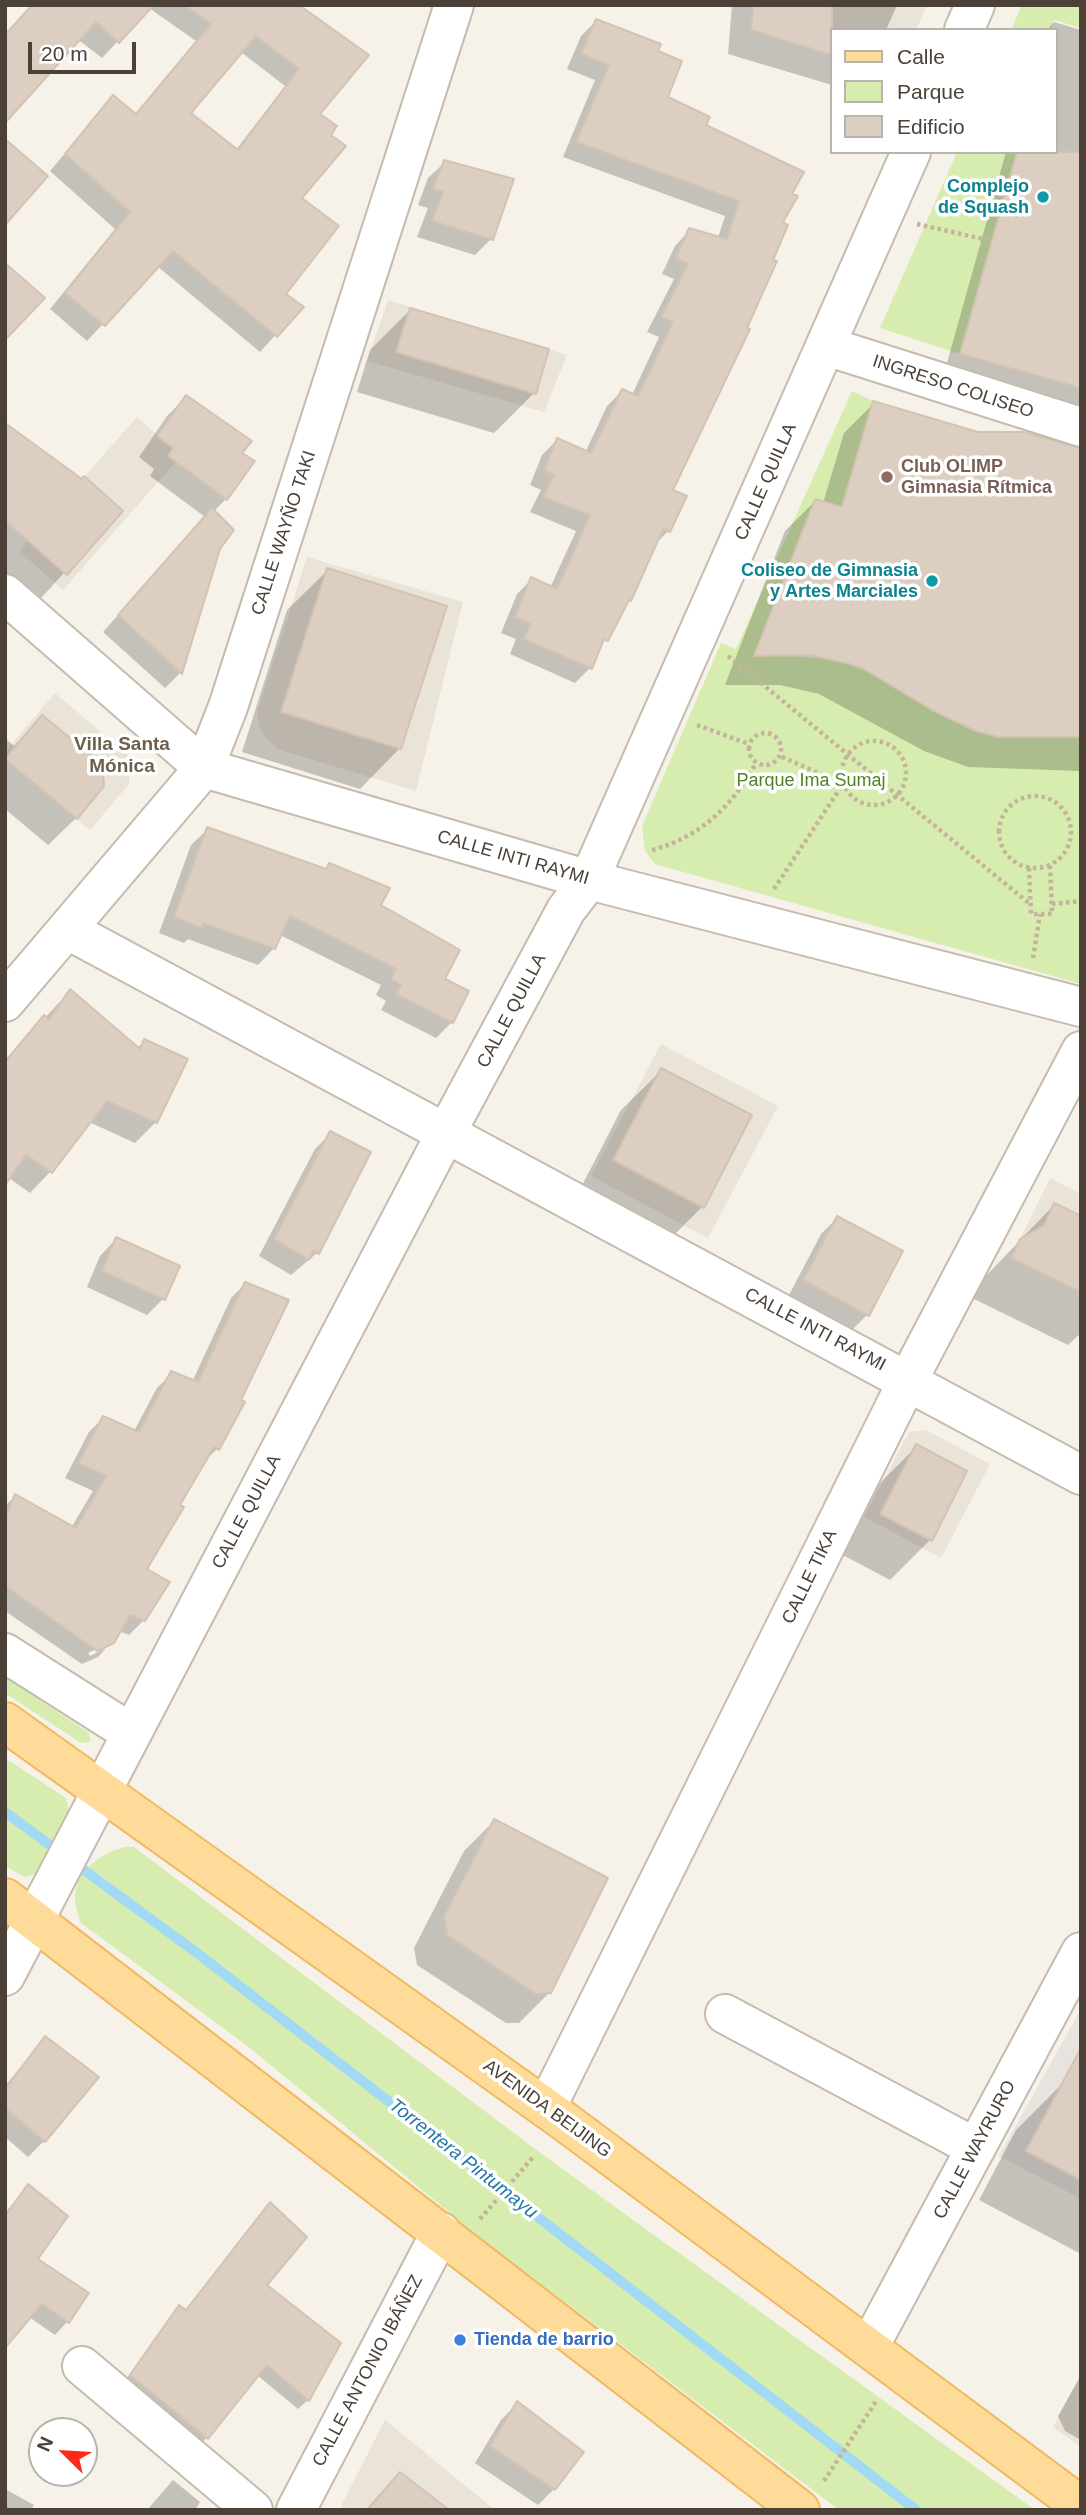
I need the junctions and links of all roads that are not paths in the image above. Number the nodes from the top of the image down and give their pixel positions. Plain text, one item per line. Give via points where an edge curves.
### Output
1 (454, 5) edge
2 (975, 5) edge
3 (965, 28) edge
4 (910, 154) edge
5 (826, 345) junction
6 (1081, 427) edge
7 (5, 594) edge
8 (204, 768) junction
9 (589, 880) junction
10 (68, 930) junction
11 (5, 1002) edge
12 (1081, 1007) edge
13 (1081, 1051) edge
14 (446, 1133) junction
15 (908, 1380) junction
16 (1081, 1475) edge
17 (5, 1653) edge
18 (5, 1722) edge
19 (131, 1733) junction
20 (103, 1790) junction
21 (20, 1909) edge
22 (1081, 1952) edge
23 (5, 1976) edge
24 (725, 2014) dead end
25 (546, 2108) junction
26 (976, 2148) junction
27 (441, 2232) junction
28 (869, 2347) junction
29 (82, 2366) dead end
30 (804, 2504) edge
31 (1081, 2506) edge
32 (253, 2510) edge
33 (296, 2510) edge

1 - 8 street, CALLE WAYÑO TAKI via 232,694
2 - 3 street
4 - 5 street, CALLE QUILLA
5 - 6 street, INGRESO COLISEO
5 - 9 street, CALLE QUILLA
7 - 8 street, CALLE INTI RAYMI
8 - 9 street, CALLE INTI RAYMI
8 - 10 street, CALLE WAYÑO TAKI
9 - 12 street, CALLE INTI RAYMI
9 - 14 street, CALLE QUILLA via 566,910
10 - 11 street, CALLE WAYÑO TAKI
10 - 14 street, CALLE INTI RAYMI
13 - 15 street, CALLE TIKA
14 - 15 street, CALLE INTI RAYMI
14 - 19 street, CALLE QUILLA
15 - 16 street, CALLE INTI RAYMI
15 - 25 street, CALLE TIKA
17 - 19 street
18 - 20 main road, AVENIDA BEIJING
19 - 20 street, CALLE QUILLA
20 - 21 street, CALLE QUILLA via 66,1861
20 - 25 main road, AVENIDA BEIJING
21 - 23 street, CALLE QUILLA
21 - 27 main road
22 - 26 street, CALLE WAYRURO
24 - 26 street
25 - 28 main road, AVENIDA BEIJING
26 - 28 street, CALLE WAYRURO
27 - 30 main road
27 - 33 street, CALLE ANTONIO IBÁÑEZ
28 - 31 main road, AVENIDA BEIJING
29 - 32 street

